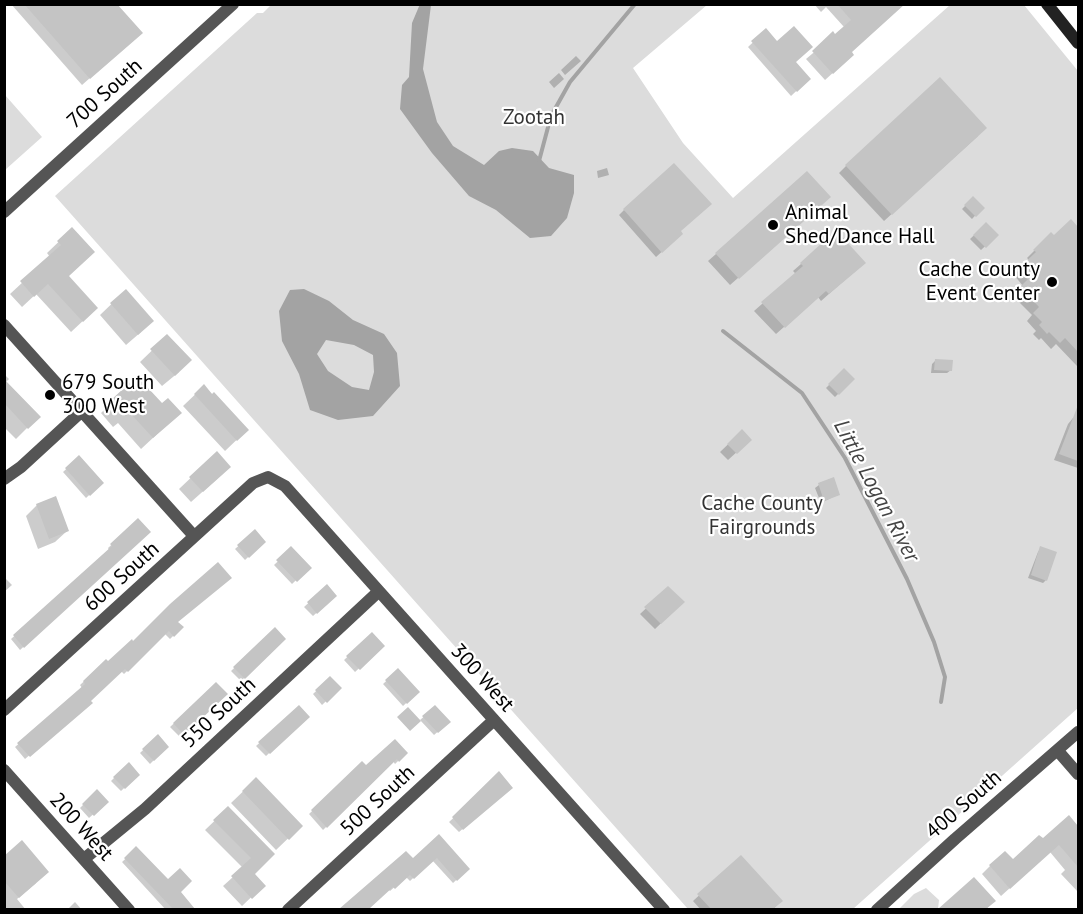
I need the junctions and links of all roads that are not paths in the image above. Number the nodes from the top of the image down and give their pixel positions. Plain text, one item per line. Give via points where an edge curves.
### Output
1 (232, 4) edge
2 (1047, 4) edge
3 (1078, 43) edge
4 (4, 212) edge
5 (4, 324) edge
6 (82, 411) junction
7 (268, 477) joint
8 (4, 479) edge
9 (194, 536) junction
10 (378, 592) junction
11 (4, 710) edge
12 (494, 720) junction
13 (1078, 732) edge
14 (1058, 751) junction
15 (4, 770) edge
16 (1078, 774) edge
17 (84, 859) junction
18 (129, 909) edge
19 (288, 909) edge
20 (664, 909) edge
21 (877, 909) edge

1 - 4 street, 700 South
2 - 3 street
5 - 6 street
6 - 8 street
6 - 9 street
7 - 9 street, 600 South via 253,483
7 - 10 street, 300 West via 285,486
9 - 11 street, 600 South
10 - 12 street, 300 West
10 - 17 street, 550 South via 145,809
12 - 19 street, 500 South
12 - 20 street, 300 West
13 - 14 street, 400 South
14 - 16 street
14 - 21 street, 400 South
15 - 17 street, 200 West
17 - 18 street, 200 West

